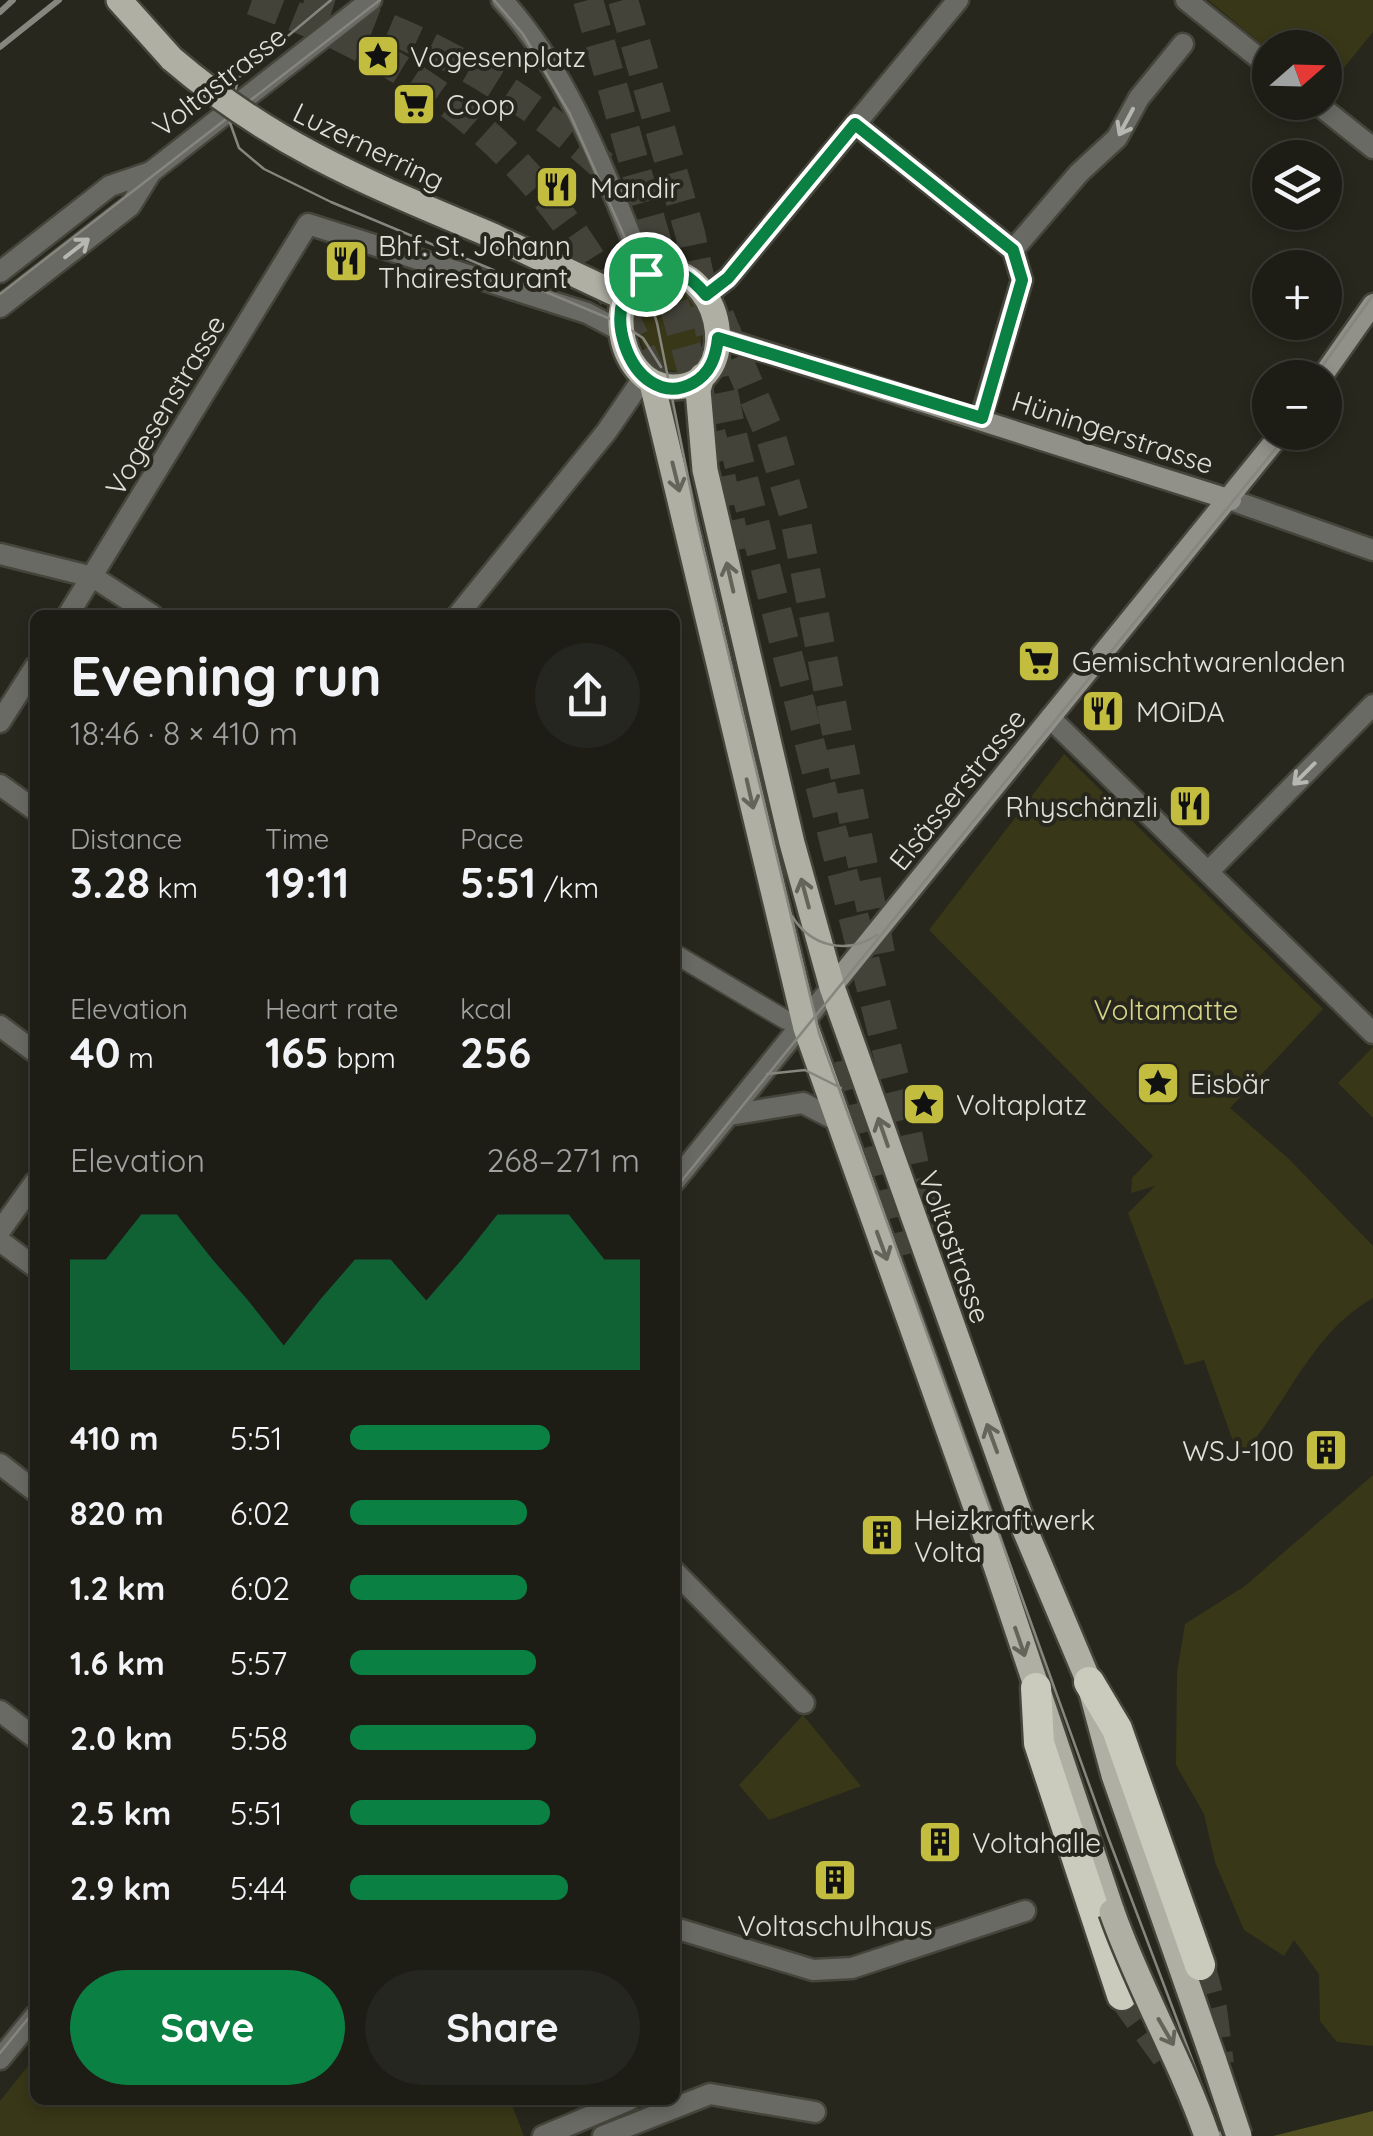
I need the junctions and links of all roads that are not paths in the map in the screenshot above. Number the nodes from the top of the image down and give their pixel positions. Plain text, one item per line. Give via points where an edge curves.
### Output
1 (119, 0) edge
2 (371, 0) edge
3 (502, 0) edge
4 (958, 0) edge
5 (1186, 0) edge
6 (1184, 44) dead end
7 (1252, 53) edge
8 (1337, 120) edge
9 (855, 124) junction
10 (1373, 148) edge
11 (151, 172) junction
12 (1013, 250) junction
13 (0, 272) edge
14 (646, 274) junction
15 (706, 295) junction
16 (624, 298) junction
17 (1373, 304) edge
18 (0, 307) edge
19 (621, 331) junction
20 (718, 338) junction
21 (1334, 360) edge
22 (702, 376) junction
23 (648, 380) junction
24 (982, 418) junction
25 (1268, 450) edge
26 (1230, 500) junction
27 (1373, 550) edge
28 (0, 554) edge
29 (93, 577) junction
30 (71, 610) edge
31 (144, 610) edge
32 (462, 610) edge
33 (30, 675) edge
34 (1373, 705) edge
35 (1050, 718) junction
36 (0, 722) edge
37 (0, 785) edge
38 (30, 806) edge
39 (1208, 872) junction
40 (680, 957) edge
41 (832, 987) junction
42 (804, 1022) junction
43 (0, 1026) edge
44 (1373, 1033) edge
45 (30, 1048) edge
46 (729, 1115) junction
47 (836, 1120) junction
48 (680, 1174) edge
49 (30, 1189) edge
50 (0, 1231) edge
51 (0, 1240) edge
52 (30, 1262) edge
53 (0, 1464) edge
54 (30, 1487) edge
55 (680, 1577) edge
56 (1089, 1682) junction
57 (1036, 1688) junction
58 (804, 1703) dead end
59 (4, 1722) edge
60 (30, 1735) edge
61 (1025, 1911) dead end
62 (680, 1930) edge
63 (1200, 1965) tunnel mouth
64 (1122, 1994) tunnel mouth
65 (30, 2022) edge
66 (0, 2059) edge
67 (617, 2105) edge
68 (815, 2112) dead end
69 (543, 2136) edge
70 (603, 2136) edge
71 (1207, 2136) edge
72 (1240, 2136) edge

1 - 16 main road, Luzernerring, bridge via 172,59 250,121 341,172
2 - 11 street, Voltastrasse
3 - 14 street via 575,112
4 - 9 street
5 - 7 street
6 -> 12 street via 1138,98 1117,138
8 - 10 street
9 - 12 street
9 - 15 street via 728,278
11 - 13 street via 110,186
18 -> 11 street via 130,206
12 - 24 street via 1022,280
14 - 15 main road via 679,272
14 - 16 main road
15 - 20 main road
16 - 19 main road
17 - 21 main road
19 - 23 main road via 632,362
19 - 29 street, Vogesenstrasse via 587,313 308,224
20 - 22 main road
20 - 24 main road, Hüningerstrasse
22 - 23 main road via 681,387
41 -> 22 main road, Voltastrasse via 705,470
23 - 32 street
23 -> 42 main road
24 - 26 main road, Hüningerstrasse
25 - 26 main road, Elsässerstrasse
26 - 27 street, Hüningerstrasse
26 - 35 main road, Elsässerstrasse
28 - 29 street
29 - 30 street, Vogesenstrasse
29 - 31 street
33 - 36 street
34 -> 39 street
35 - 39 street
35 - 41 main road, Elsässerstrasse
37 - 38 street
39 - 44 street
40 - 42 street via 786,1020
41 - 42 street, Elsässerstrasse
56 -> 41 main road, Voltastrasse via 1026,1530
42 - 46 street, Elsässerstrasse
42 - 47 main road
43 - 45 street
46 - 47 street via 803,1103
46 - 48 street, Elsässerstrasse
47 -> 57 main road
49 - 50 street
51 - 52 street
53 - 54 street
55 - 58 street
56 - 63 highway via 1118,1729
56 - 72 main road, Voltastrasse, bridge via 1154,1897
57 - 64 highway via 1039,1743
57 -> 71 main road, bridge via 1132,1970 1184,2070
59 - 60 street
61 - 62 street via 852,1968 813,1970
65 - 66 street
67 - 69 street
68 - 70 street via 710,2094

